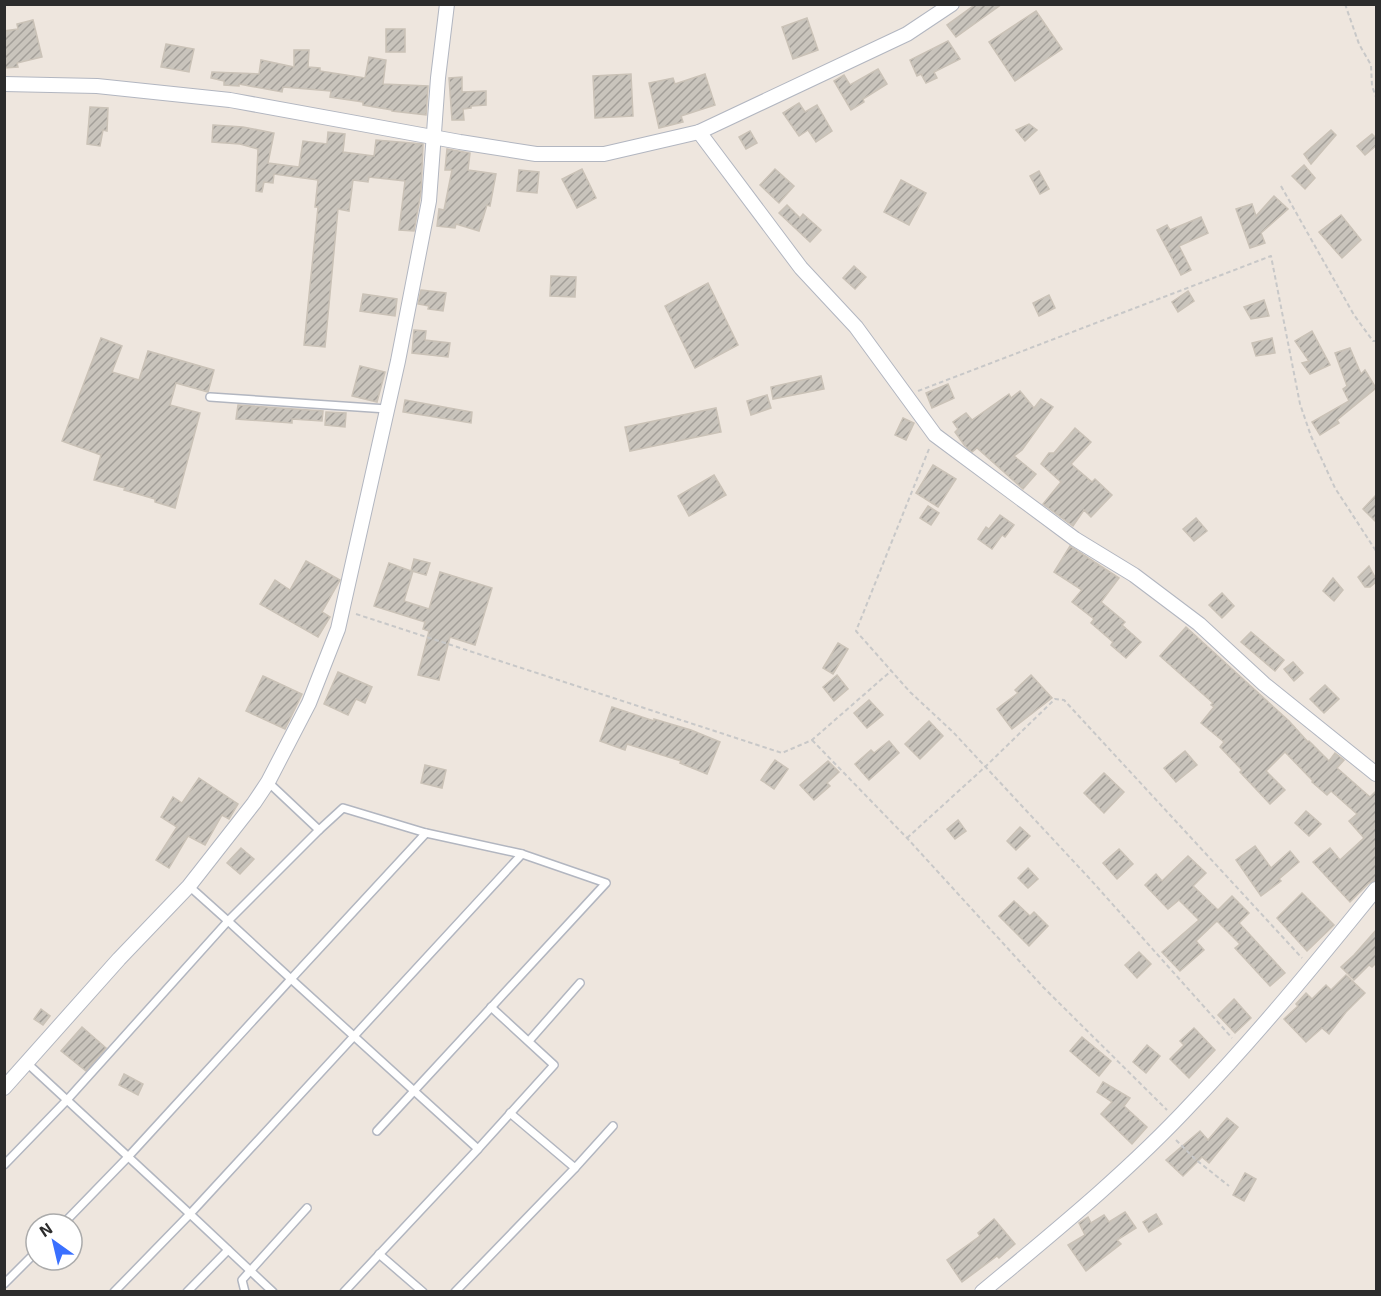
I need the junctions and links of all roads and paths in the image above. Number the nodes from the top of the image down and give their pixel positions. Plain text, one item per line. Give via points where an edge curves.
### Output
1 (447, 4) edge
2 (952, 4) edge
3 (1345, 4) edge
4 (4, 84) edge
5 (1377, 97) edge
6 (699, 132) junction
7 (434, 137) junction
8 (1281, 186) dead end
9 (1377, 341) edge
10 (907, 395) junction
11 (210, 397) dead end
12 (387, 409) junction
13 (935, 435) junction
14 (1377, 551) edge
15 (342, 609) junction
16 (891, 671) junction
17 (812, 740) junction
18 (986, 767) junction
19 (1377, 774) edge
20 (268, 782) junction
21 (319, 830) junction
22 (426, 833) junction
23 (907, 838) junction
24 (522, 854) junction
25 (189, 886) junction
26 (1377, 889) edge
27 (228, 921) junction
28 (1312, 969) junction
29 (291, 979) junction
30 (580, 983) dead end
31 (491, 1006) junction
32 (353, 1035) junction
33 (529, 1041) junction
34 (1241, 1048) junction
35 (27, 1063) junction
36 (4, 1088) edge
37 (413, 1090) junction
38 (67, 1100) junction
39 (510, 1113) junction
40 (1171, 1124) junction
41 (613, 1126) dead end
42 (377, 1131) dead end
43 (478, 1149) junction
44 (128, 1157) junction
45 (4, 1165) edge
46 (575, 1168) junction
47 (1229, 1186) dead end
48 (307, 1208) dead end
49 (75, 1212) edge
50 (190, 1215) junction
51 (228, 1250) junction
52 (379, 1254) junction
53 (24, 1264) edge
54 (250, 1270) junction
55 (4, 1284) edge
56 (114, 1292) edge
57 (187, 1292) edge
58 (245, 1292) edge
59 (273, 1292) edge
60 (344, 1292) edge
61 (423, 1292) edge
62 (455, 1292) edge
63 (982, 1292) edge

1 - 7 street
2 - 6 street via 907,34
3 - 5 path via 1359,45 1371,64
4 - 7 street via 97,86 230,100
6 - 7 street via 604,154 536,154
6 - 10 street via 801,268 856,327
7 - 12 street via 429,201
8 - 9 path via 1354,315
10 - 13 street
10 - 14 path via 1271,256 1300,404 1311,436 1335,488
11 - 12 lane
12 - 15 street
13 - 16 path via 856,631
13 - 19 street via 1075,539 1134,575 1199,624 1264,684
15 - 17 path via 782,753
15 - 20 street via 309,703
16 - 17 path
16 - 18 path
17 - 23 path
18 - 23 path
18 - 28 path via 1055,699 1064,700
18 - 34 path
20 - 21 lane
20 - 25 street
21 - 22 lane via 343,808
21 - 27 lane
22 - 24 lane
22 - 29 lane
23 - 40 path
24 - 31 lane via 606,883
24 - 32 lane
25 - 27 lane
25 - 35 street
26 - 28 street
27 - 29 lane
27 - 38 lane
28 - 34 street
29 - 32 lane
29 - 44 lane
30 - 33 lane
31 - 33 lane
31 - 37 lane
32 - 37 lane
32 - 50 lane
33 - 39 lane via 554,1065
34 - 40 street
35 - 36 street
35 - 38 lane
37 - 42 lane
37 - 43 lane
38 - 44 lane
38 - 45 lane
39 - 43 lane
39 - 46 lane
40 - 47 path via 1195,1159
40 - 63 street via 1096,1195
41 - 46 lane
43 - 52 lane
44 - 49 lane
44 - 50 lane
46 - 62 lane
48 - 54 lane
50 - 51 lane
50 - 56 lane
51 - 54 lane
51 - 57 lane
52 - 60 lane
52 - 61 lane
53 - 55 lane
54 - 58 lane via 242,1280
54 - 59 lane

